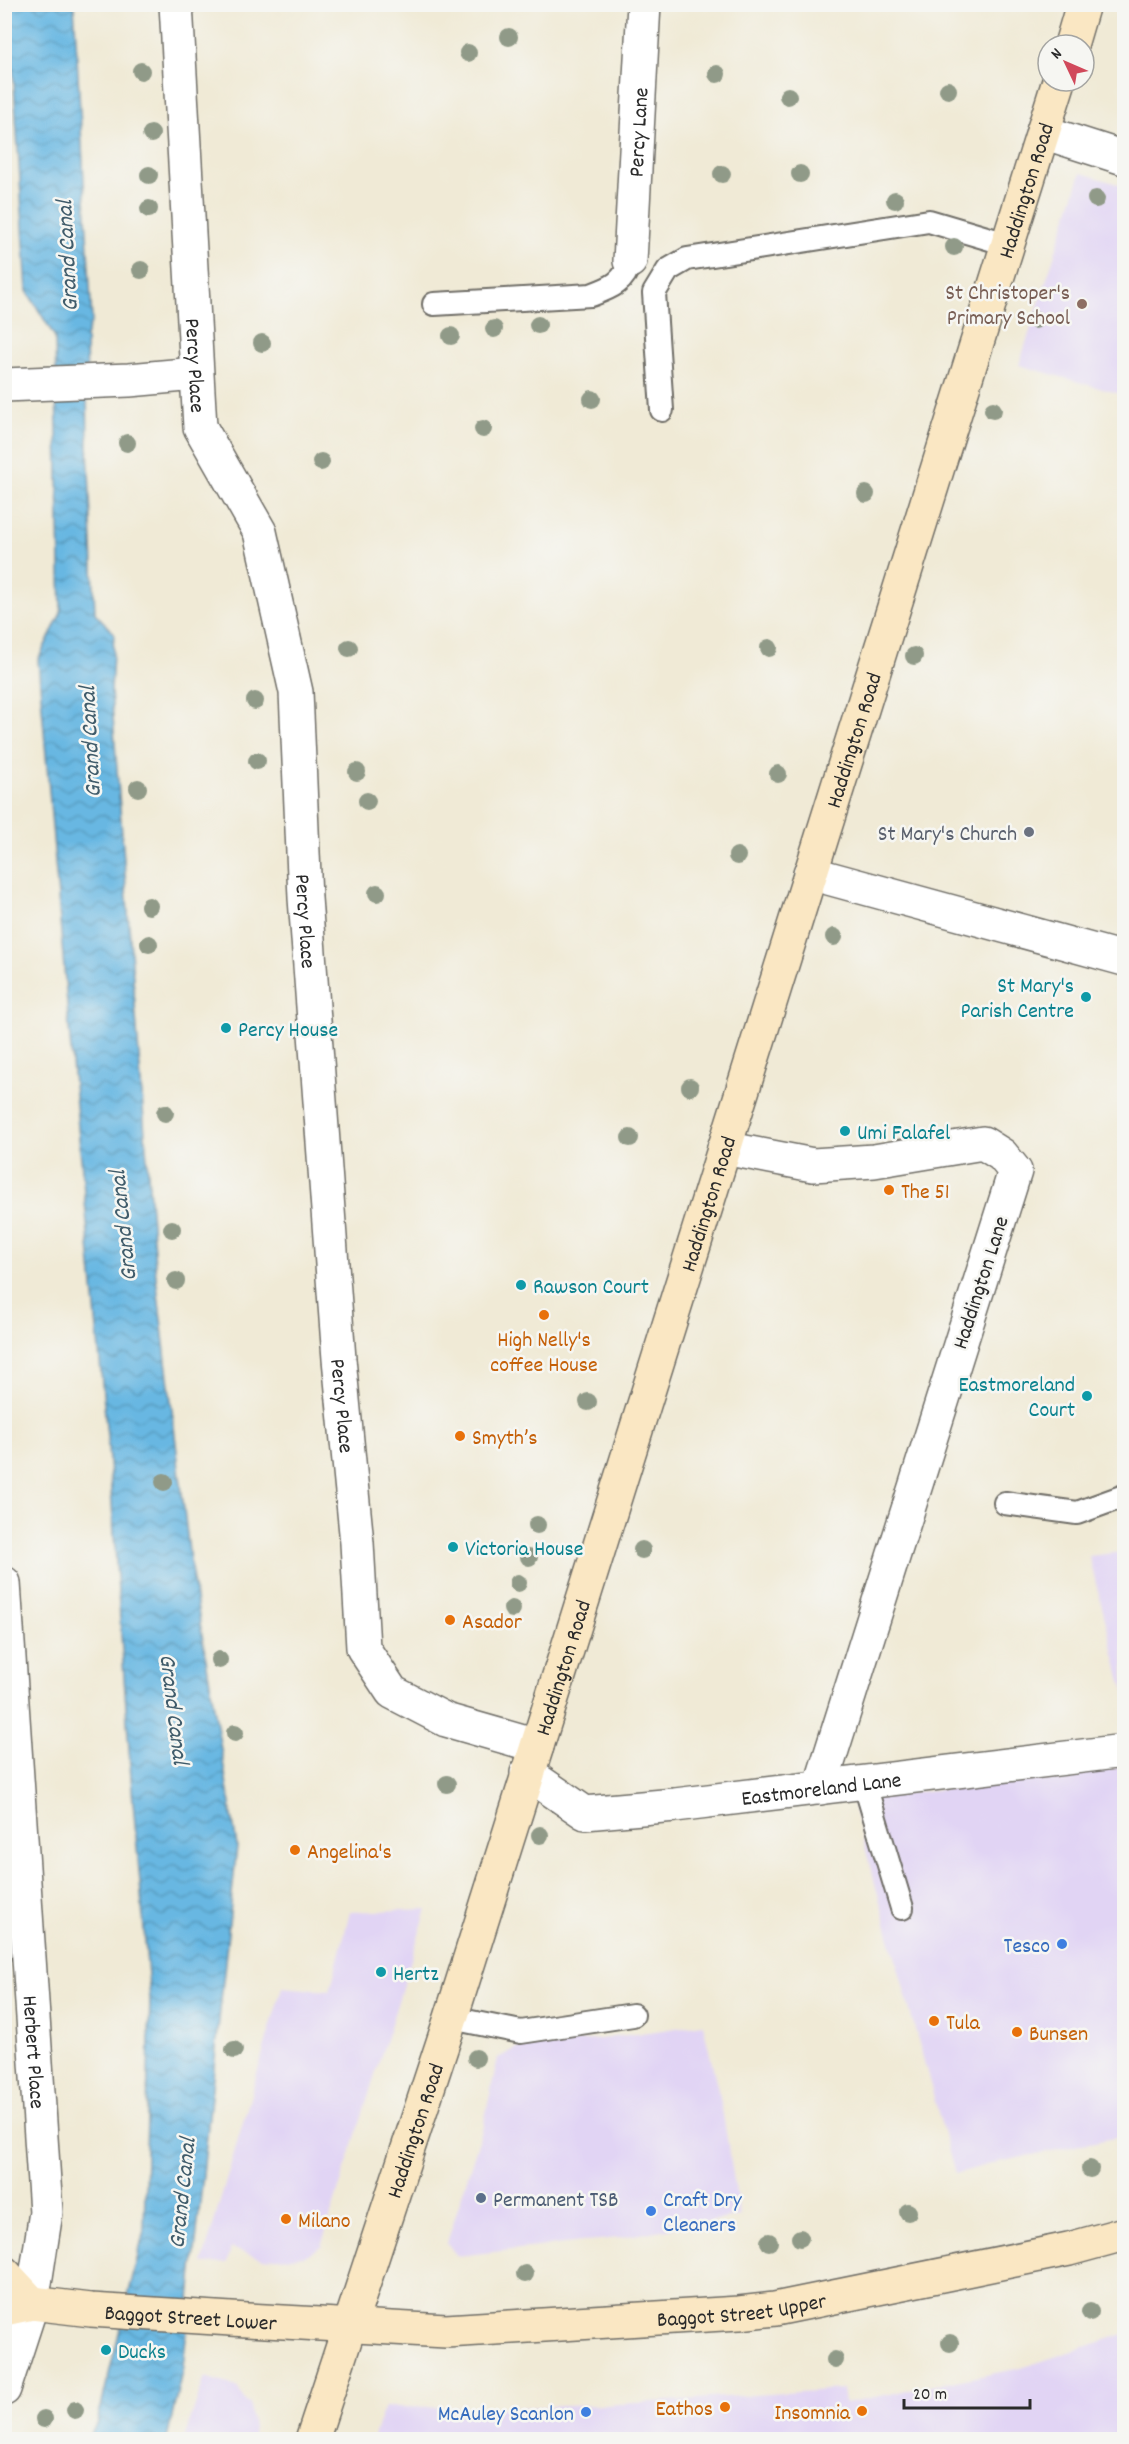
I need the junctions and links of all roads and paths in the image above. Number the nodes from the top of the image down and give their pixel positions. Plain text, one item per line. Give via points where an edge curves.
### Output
1 (176, 4) edge
2 (644, 4) edge
3 (1083, 4) edge
4 (1075, 33) edge
5 (1055, 93) edge
6 (1043, 132) junction
7 (1125, 158) edge
8 (1007, 244) junction
9 (630, 261) joint
10 (434, 304) dead end
11 (196, 374) junction
12 (9, 385) edge
13 (662, 410) dead end
14 (810, 873) junction
15 (1125, 959) edge
16 (724, 1148) junction
17 (1125, 1496) edge
18 (1005, 1503) dead end
19 (4, 1583) edge
20 (1125, 1751) edge
21 (532, 1760) junction
22 (864, 1782) junction
23 (820, 1788) junction
24 (902, 1908) dead end
25 (633, 2015) dead end
26 (451, 2018) junction
27 (1125, 2234) edge
28 (4, 2273) edge
29 (18, 2306) edge
30 (350, 2326) junction
31 (4, 2389) edge
32 (312, 2439) edge

1 - 11 street, Percy Place
2 - 9 street, Percy Lane
3 - 4 main road
5 - 6 main road, Haddington Road
6 - 7 street
6 - 8 main road, Haddington Road
8 - 13 lane via 929,221 687,259 668,270 654,293
8 - 14 main road, Haddington Road
9 - 10 lane via 627,274 614,286 591,295
11 - 12 street
11 - 21 street, Percy Place via 200,427 260,532 296,692 305,898 363,1648 392,1692
14 - 15 street
14 - 16 main road, Haddington Road
16 - 21 main road, Haddington Road
16 - 23 street, Haddington Lane via 813,1165 874,1161 982,1143 1002,1155 1015,1171
17 - 18 lane via 1077,1513
19 - 29 street, Herbert Place via 46,2212
20 - 22 street, Eastmoreland Lane
21 - 23 street, Eastmoreland Lane via 585,1814
21 - 26 main road, Haddington Road
22 - 23 street, Eastmoreland Lane
22 - 24 lane
25 - 26 lane via 521,2032
26 - 30 main road, Haddington Road
27 - 30 main road, Baggot Street Upper via 775,2309 446,2331
28 - 29 main road
29 - 30 main road, Baggot Street Lower
29 - 31 street, Herbert Place
30 - 32 main road, Haddington Road

